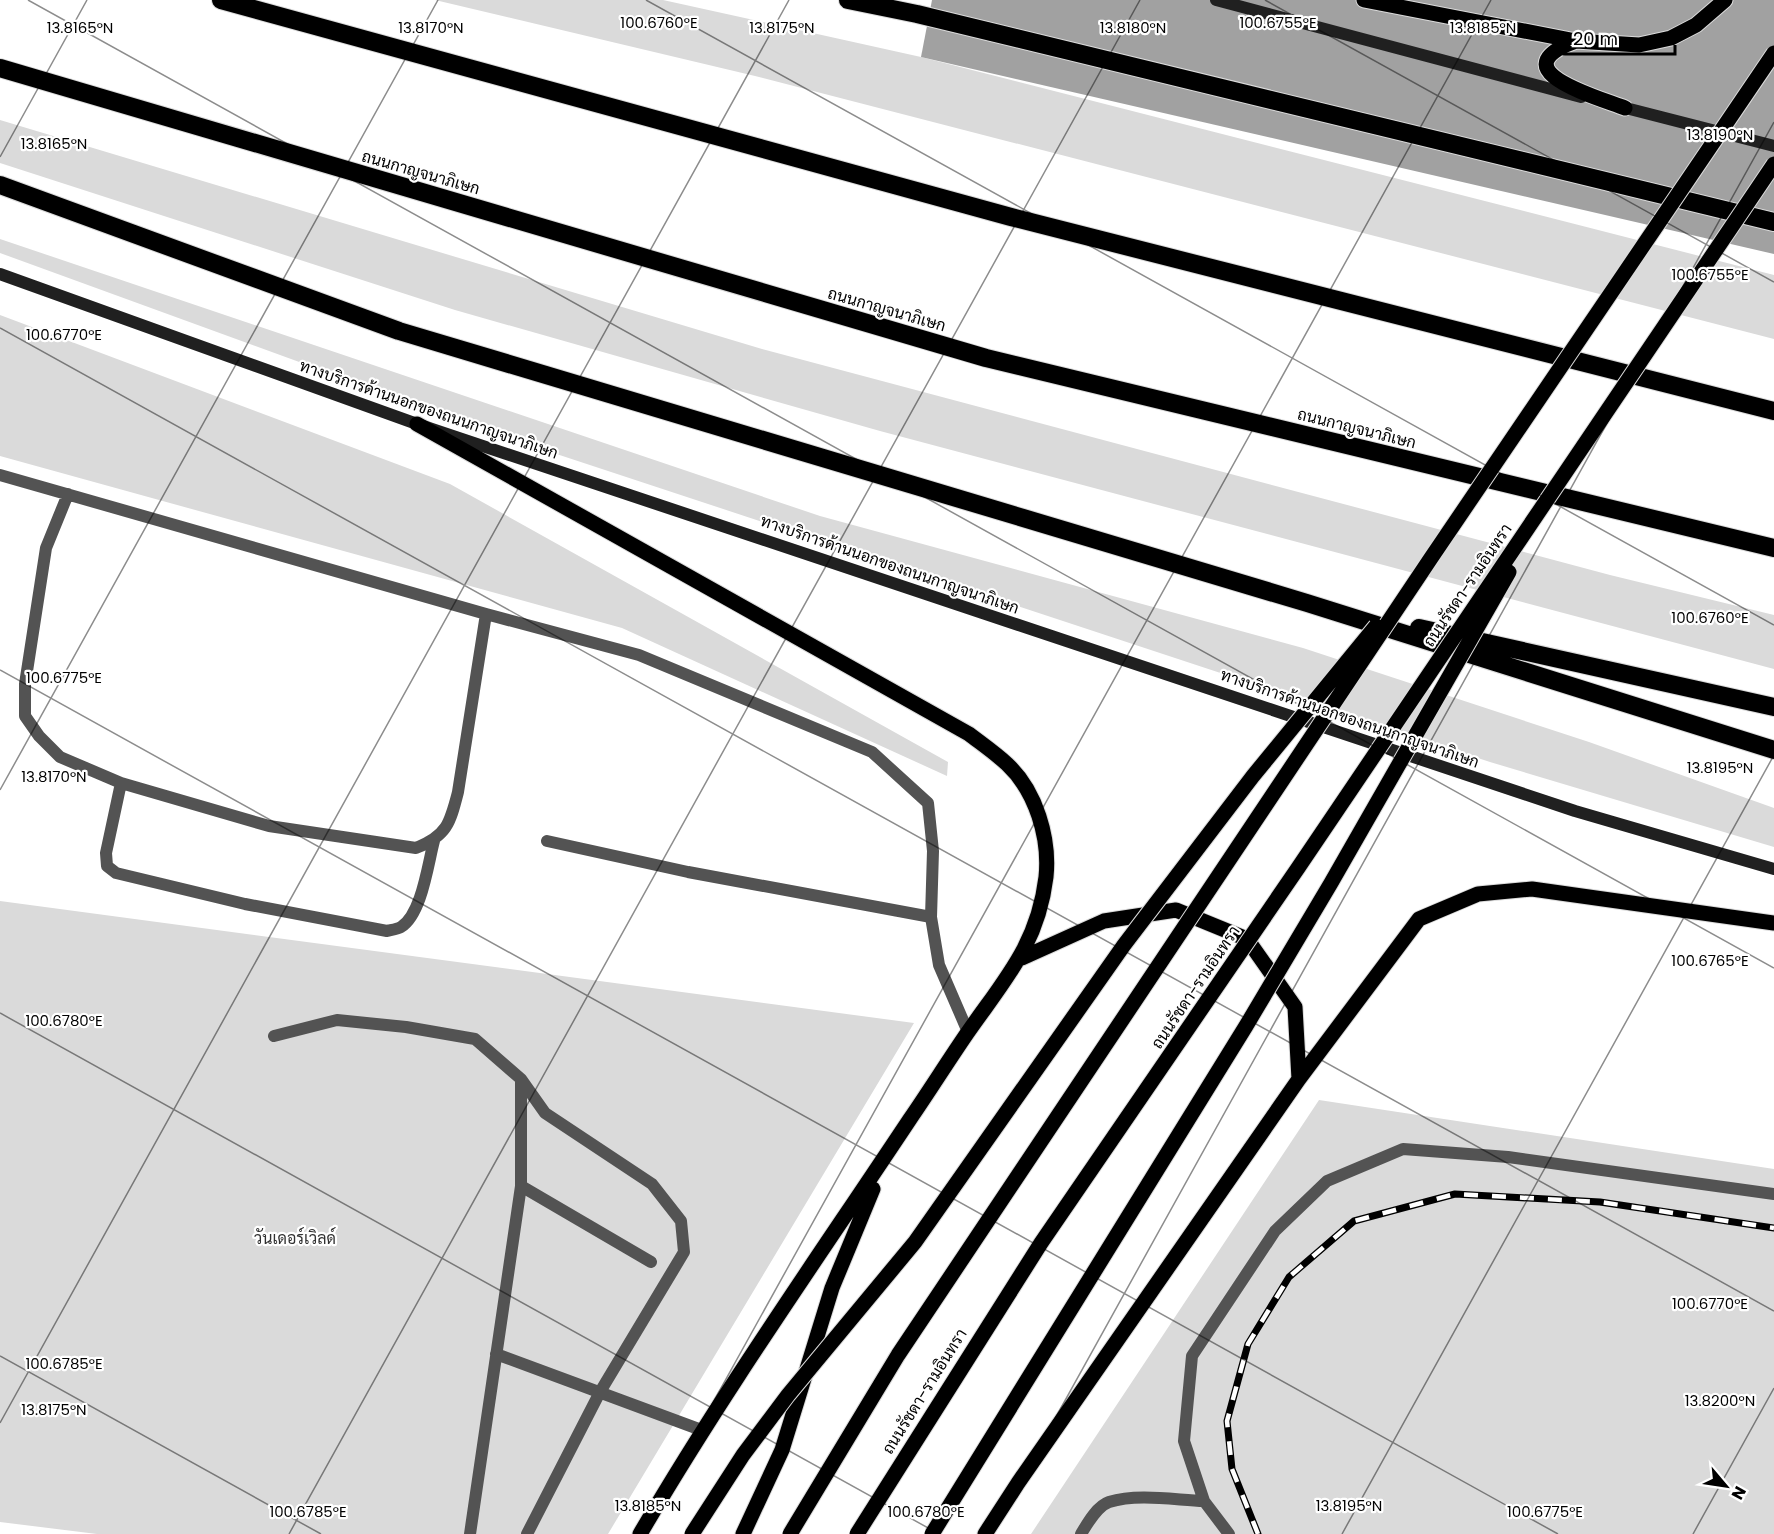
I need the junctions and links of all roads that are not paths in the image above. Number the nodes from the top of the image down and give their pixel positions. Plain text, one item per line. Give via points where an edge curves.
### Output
1 (221, 0) edge
2 (848, 0) edge
3 (1216, 0) edge
4 (1364, 0) edge
5 (1725, 0) edge
6 (1576, 40) junction
7 (1774, 53) edge
8 (0, 68) edge
9 (1625, 108) junction
10 (1774, 146) edge
11 (1774, 164) edge
12 (0, 185) edge
13 (1774, 222) edge
14 (0, 274) edge
15 (1774, 411) edge
16 (417, 424) junction
17 (1570, 465) junction
18 (0, 475) edge
19 (68, 494) junction
20 (1774, 548) edge
21 (1431, 558) junction
22 (1307, 603) junction
23 (486, 614) junction
24 (1774, 707) edge
25 (1774, 750) edge
26 (121, 783) junction
27 (434, 841) junction
28 (547, 841) dead end
29 (1774, 869) edge
30 (931, 917) junction
31 (1774, 923) edge
32 (1022, 958) junction
33 (968, 1032) junction
34 (274, 1036) dead end
35 (521, 1078) junction
36 (1299, 1079) junction
37 (899, 1136) junction
38 (521, 1186) junction
39 (1774, 1194) edge
40 (651, 1262) dead end
41 (496, 1354) junction
42 (600, 1392) junction
43 (704, 1431) junction
44 (1204, 1501) junction
45 (470, 1534) edge
46 (527, 1534) edge
47 (640, 1534) edge
48 (692, 1534) edge
49 (743, 1534) edge
50 (790, 1534) edge
51 (857, 1534) edge
52 (932, 1534) edge
53 (985, 1534) edge
54 (1081, 1534) edge
55 (1229, 1534) edge

1 - 15 highway via 1011,217
2 - 13 highway, bridge
3 - 9 main road
4 - 6 main road
5 - 6 main road via 1696,25 1671,38 1639,45
6 - 9 main road via 1557,47 1550,55 1548,73 1565,86
7 - 21 main road, bridge
8 - 20 highway, ถนนกาญจนาภิเษก via 986,358
9 - 10 main road
11 - 17 main road, ถนนรัชดา-รามอินทรา, bridge
12 - 22 highway via 399,331
14 - 16 main road, ทางบริการด้านนอกของถนนกาญจนาภิเษก
16 - 29 main road, ทางบริการด้านนอกของถนนกาญจนาภิเษก via 1575,811
16 - 32 main road via 969,734 1008,765 1033,800 1044,836 1046,874 1040,912
17 - 51 main road, ถนนรัชดา-รามอินทรา, bridge via 1041,1243
17 - 52 main road, ถนนรัชดา-รามอินทรา, bridge via 1331,883
18 - 19 lane
19 - 23 lane
19 - 26 lane via 46,548 25,684 25,716 60,757
21 - 48 main road, bridge via 1177,874 927,1225 788,1395
21 - 50 main road, bridge via 898,1355
22 - 24 highway
22 - 25 highway
23 - 27 lane via 458,792 450,821
23 - 30 lane via 639,655 872,752 928,803 933,851
26 - 27 lane via 269,826 416,848
26 - 27 lane via 106,853 107,866 116,873 245,904 387,931 402,927 411,916
28 - 30 lane via 688,872
30 - 33 lane via 939,965
31 - 36 main road via 1532,889 1478,894 1419,918
32 - 33 main road
32 - 36 main road via 1104,921 1176,910 1248,939 1295,1007
33 - 37 main road
34 - 35 lane via 337,1020 406,1027 475,1040
35 - 38 lane
35 - 42 lane via 545,1113 652,1184 681,1221 684,1252
36 - 53 main road
37 - 43 main road
37 - 49 main road via 847,1247 782,1450
38 - 40 lane
38 - 41 lane
39 - 44 lane via 1508,1157 1403,1149 1327,1181 1275,1231 1192,1356 1184,1441
41 - 42 lane
41 - 45 lane
42 - 43 lane
42 - 46 lane
43 - 47 main road
44 - 54 lane via 1144,1498 1107,1502
44 - 55 lane

